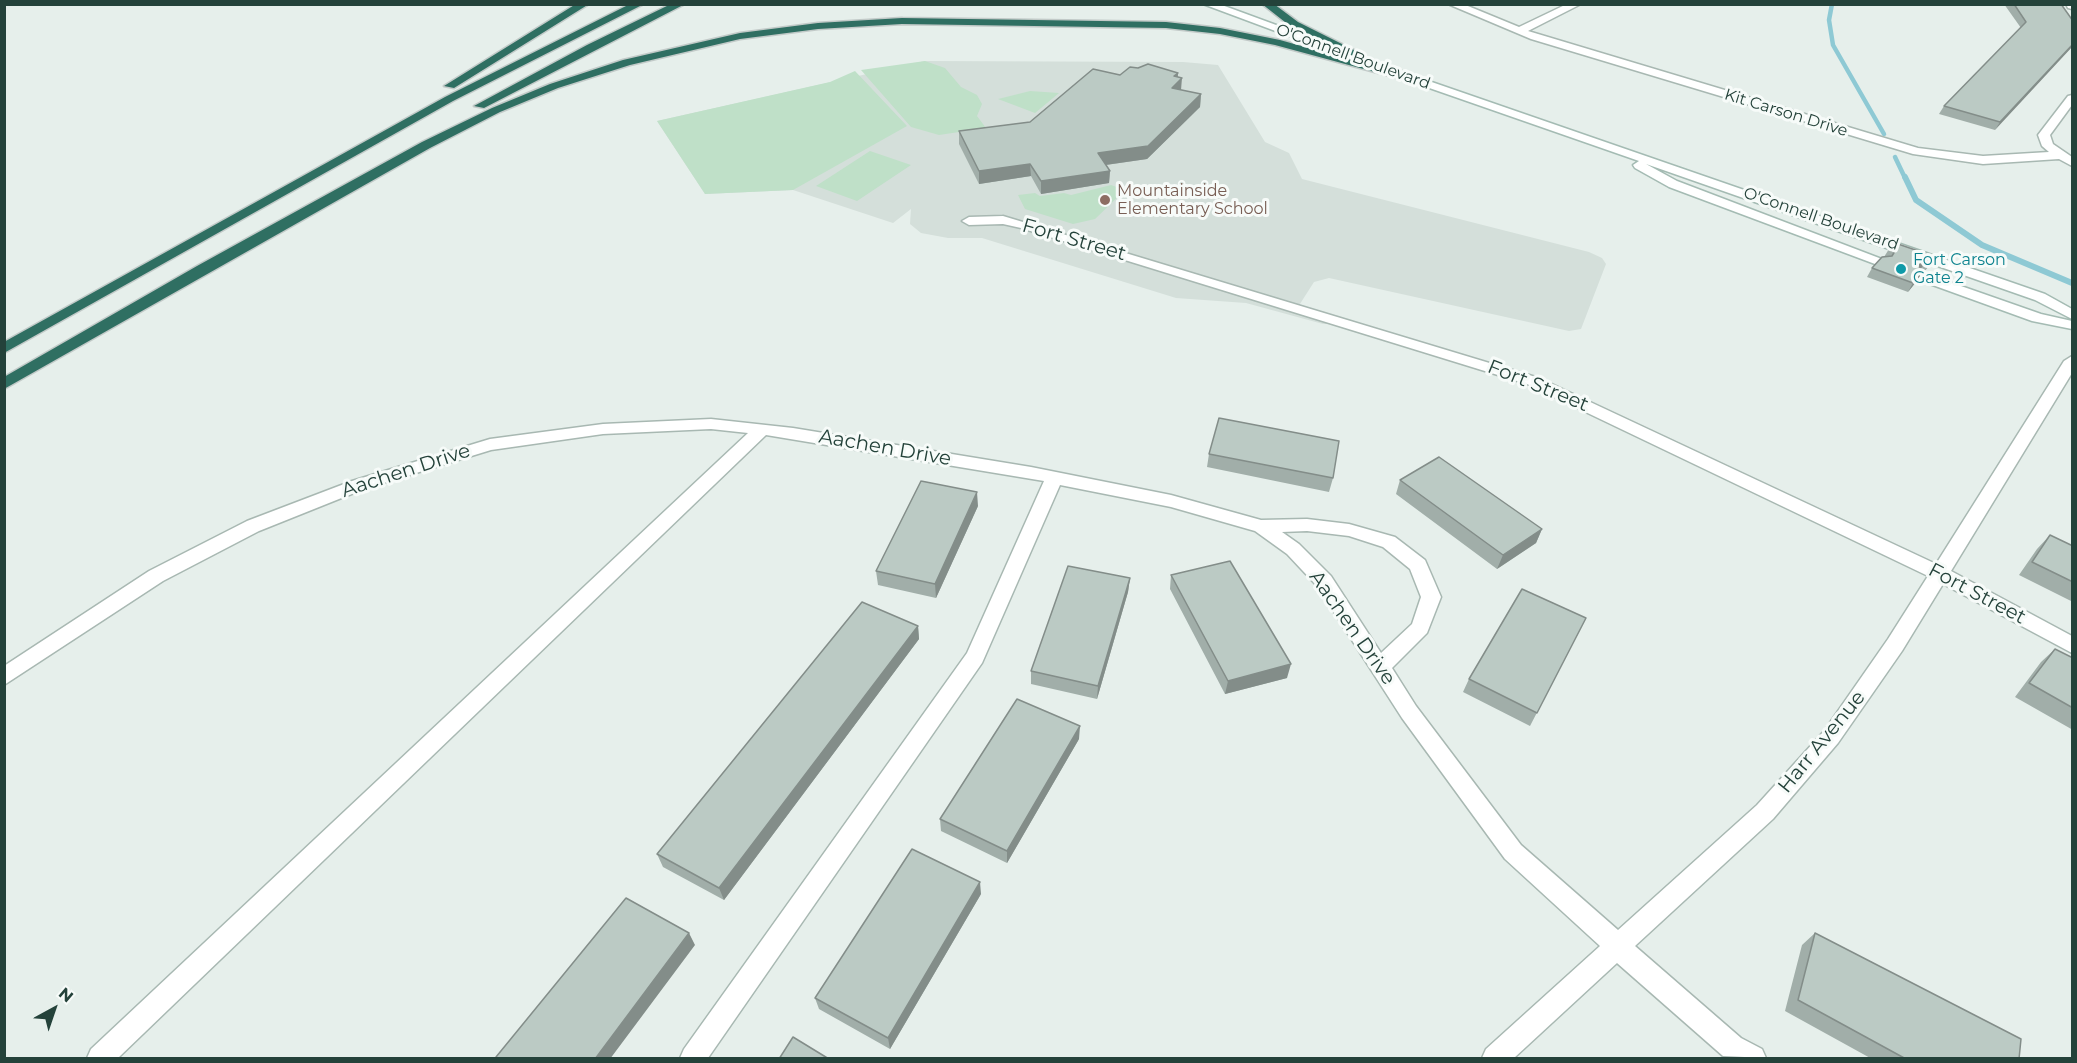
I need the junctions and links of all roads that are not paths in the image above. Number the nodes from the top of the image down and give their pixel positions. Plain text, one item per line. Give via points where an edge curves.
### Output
1 (584, 4) edge
2 (639, 4) edge
3 (680, 4) edge
4 (1208, 4) edge
5 (1267, 4) edge
6 (1453, 4) edge
7 (1576, 4) edge
8 (1519, 31) junction
9 (1419, 81) junction
10 (2073, 98) edge
11 (1600, 144) junction
12 (2060, 155) junction
13 (2073, 162) edge
14 (1808, 214) junction
15 (969, 221) dead end
16 (1816, 238) junction
17 (1880, 261) edge
18 (149, 267) junction
19 (194, 274) junction
20 (1921, 276) edge
21 (1982, 276) junction
22 (1976, 296) junction
23 (2073, 315) edge
24 (2073, 325) edge
25 (4, 349) edge
26 (2073, 361) edge
27 (4, 384) edge
28 (762, 430) junction
29 (1054, 478) junction
30 (1262, 526) junction
31 (1938, 573) junction
32 (2073, 645) edge
33 (1380, 667) junction
34 (4, 677) edge
35 (1618, 947) junction
36 (100, 1059) edge
37 (693, 1059) edge
38 (1495, 1059) edge
39 (1753, 1059) edge

1 - 18 highway
2 - 18 highway via 470,88
3 - 19 highway via 496,97
4 - 9 street, O'Connell Boulevard
5 - 9 highway via 1317,36
6 - 8 street, Kit Carson Drive
7 - 8 street
8 - 12 street, Kit Carson Drive via 1917,151 1983,160
9 - 11 street, O'Connell Boulevard
9 - 19 highway via 1276,42 1167,25 902,21 740,36 627,62 496,110
10 - 12 street via 2044,135 2048,146
11 - 14 street, O'Connell Boulevard
11 - 16 street, O'Connell Boulevard via 1673,184
12 - 13 street
14 - 16 street via 1847,237
14 - 21 street, O'Connell Boulevard
15 - 31 street, Fort Street via 1003,220 1034,228 1504,369 1554,389
16 - 17 street, O'Connell Boulevard
18 - 25 highway
19 - 27 highway
20 - 22 street
21 - 22 street via 1995,291 1992,295
21 - 23 street, O'Connell Boulevard via 2040,297
22 - 24 street via 2037,318
26 - 31 street, Harr Avenue
28 - 29 street, Aachen Drive
28 - 34 street, Aachen Drive via 711,424 603,429 490,445 404,470 253,526 156,576
28 - 36 street
29 - 30 street, Aachen Drive via 1172,501
29 - 37 street via 975,657
30 - 33 street, Aachen Drive via 1293,549 1324,581
30 - 33 street via 1307,525 1349,530 1389,542 1418,565 1431,597 1420,628
31 - 32 street, Fort Street
31 - 35 street, Harr Avenue via 1865,690 1797,778
33 - 35 street, Aachen Drive via 1513,852
35 - 38 street, Harr Avenue
35 - 39 street, Aachen Drive via 1699,1020

